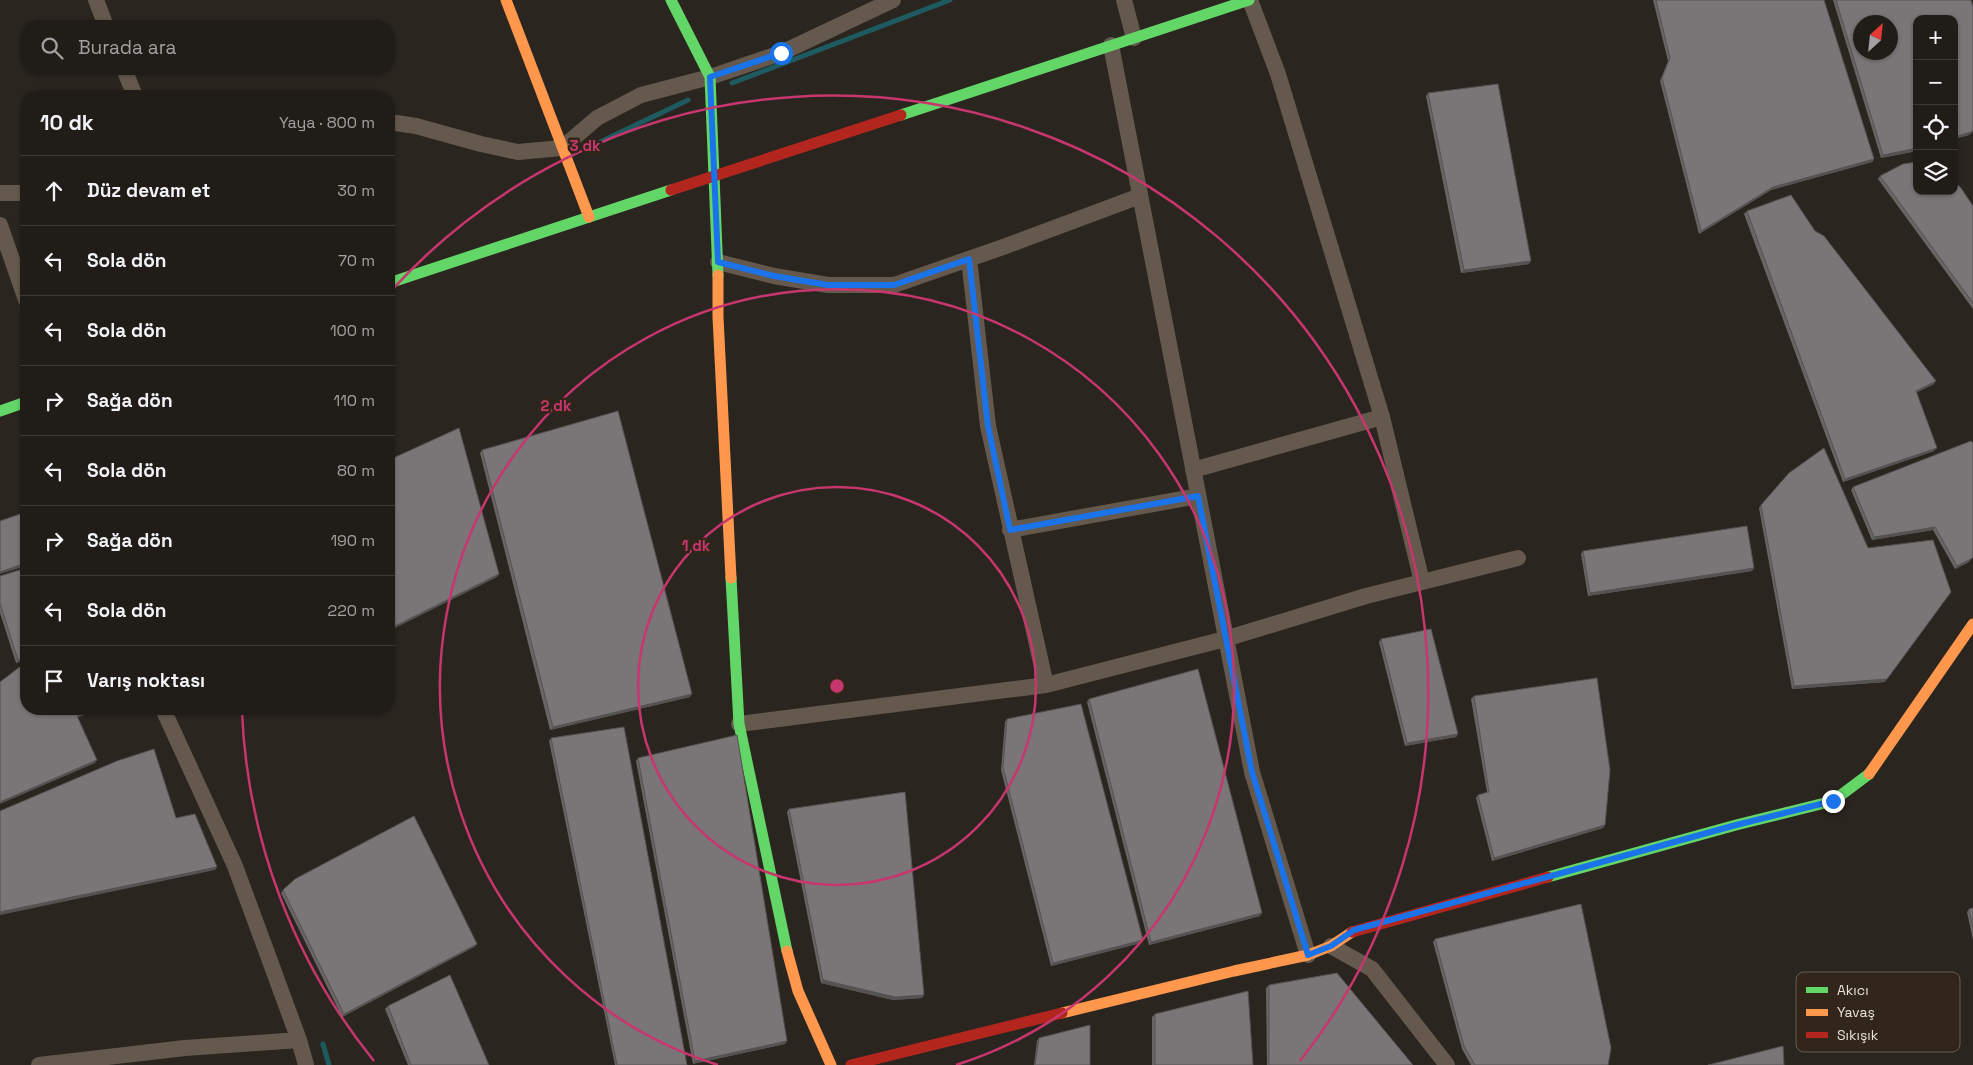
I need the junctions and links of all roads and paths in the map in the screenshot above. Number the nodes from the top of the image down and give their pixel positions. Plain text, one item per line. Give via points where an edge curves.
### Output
1 (96, 0) edge
2 (506, 0) edge
3 (671, 0) edge
4 (893, 0) edge
5 (1124, 0) edge
6 (1249, 0) edge
7 (104, 20) edge
8 (1134, 38) junction
9 (1111, 45) junction
10 (127, 75) edge
11 (710, 77) junction
12 (133, 90) edge
13 (395, 123) edge
14 (562, 148) junction
15 (715, 175) junction
16 (0, 193) edge
17 (20, 193) edge
18 (1140, 196) junction
19 (589, 217) junction
20 (0, 225) edge
21 (969, 259) junction
22 (718, 262) junction
23 (395, 281) edge
24 (20, 283) edge
25 (20, 404) edge
26 (0, 411) edge
27 (1382, 417) junction
28 (1193, 470) junction
29 (1198, 496) junction
30 (1010, 530) junction
31 (1518, 558) dead end
32 (1422, 582) junction
33 (1973, 624) edge
34 (1225, 639) junction
35 (1046, 685) junction
36 (166, 715) edge
37 (739, 724) junction
38 (1331, 946) junction
39 (1308, 955) junction
40 (299, 1040) junction
41 (39, 1065) edge
42 (306, 1065) edge
43 (831, 1065) edge
44 (851, 1065) edge
45 (1446, 1065) edge

1 - 7 street
2 - 14 street
3 - 11 street
4 - 11 street via 781,53
5 - 8 street
6 - 8 street
6 - 27 street via 1278,74
8 - 9 street
9 - 15 street
9 - 18 street
10 - 12 street
11 - 14 street via 641,95 597,118
11 - 15 street
13 - 14 street via 518,152
14 - 19 street
15 - 19 street
15 - 22 street
16 - 17 street
18 - 21 street
18 - 28 street
19 - 23 street
20 - 24 street
21 - 22 street via 894,285 828,285
21 - 30 street via 988,426
22 - 37 street
25 - 26 street
27 - 28 street
27 - 32 street
28 - 29 street
29 - 30 street
29 - 34 street
30 - 35 street
31 - 32 street
32 - 34 street
33 - 38 street via 1867,777 1833,801 1354,930
34 - 35 street
34 - 39 street via 1252,772
35 - 37 street
36 - 40 street via 235,866
37 - 43 street via 793,973
38 - 39 street
38 - 45 street via 1372,969
39 - 44 street
40 - 41 street via 185,1048
40 - 42 street

